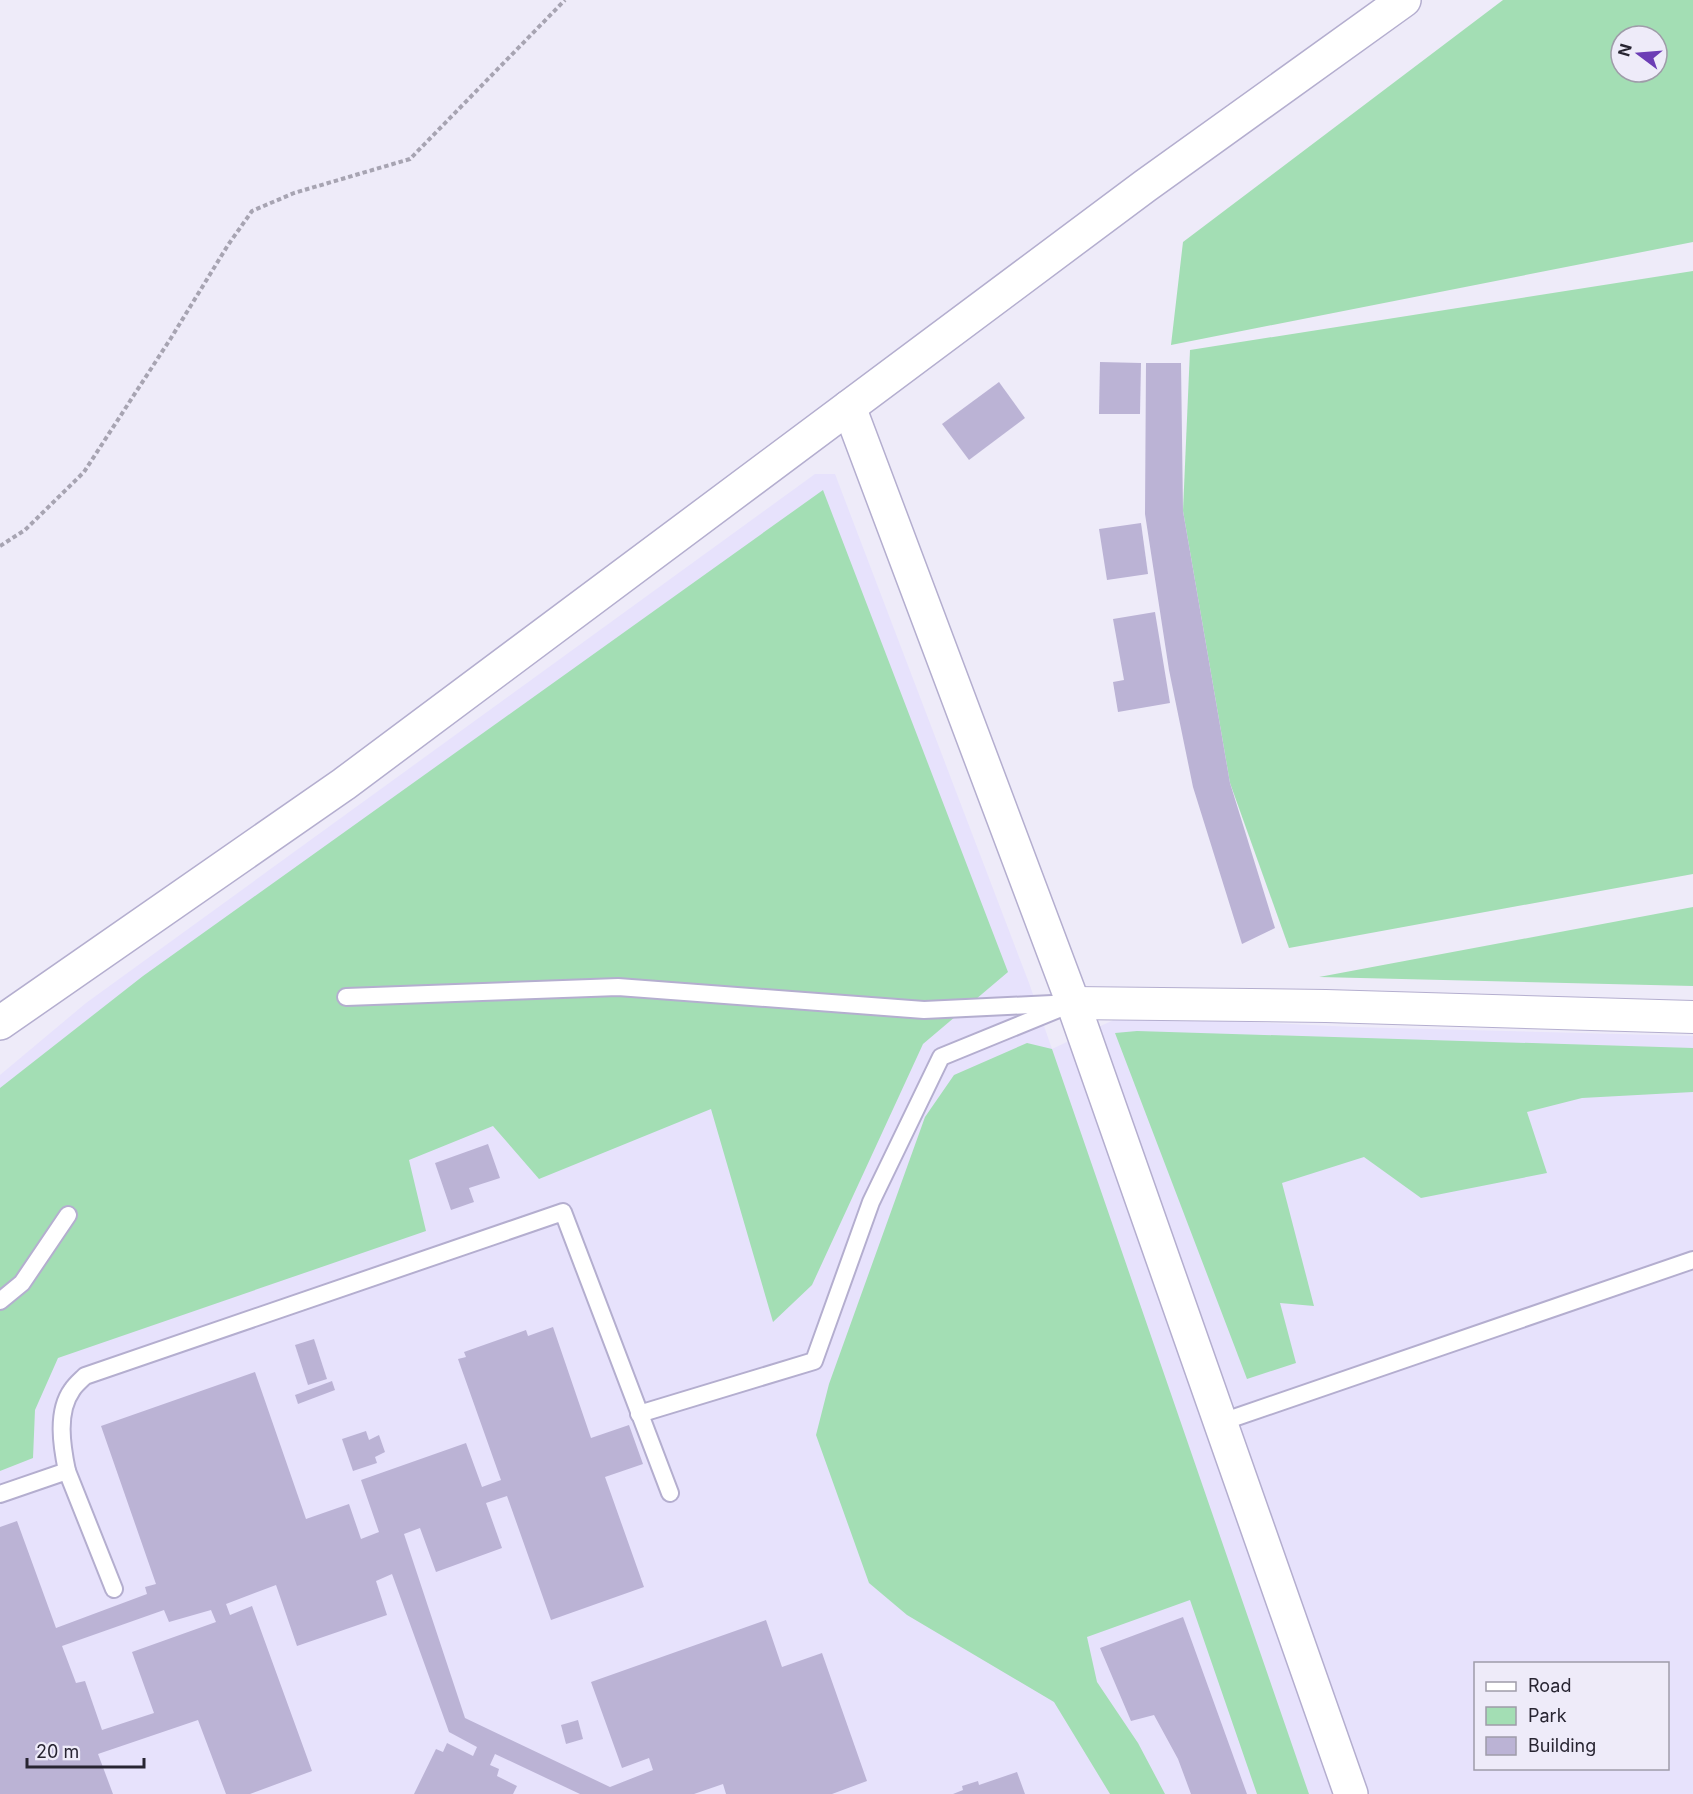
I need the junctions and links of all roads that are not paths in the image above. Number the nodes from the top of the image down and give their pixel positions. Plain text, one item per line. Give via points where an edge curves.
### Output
1 (1404, 0) edge
2 (849, 407) junction
3 (346, 998) dead end
4 (1073, 1003) junction
5 (1693, 1017) edge
6 (0, 1023) edge
7 (68, 1215) dead end
8 (1693, 1260) edge
9 (0, 1301) edge
10 (639, 1414) junction
11 (1219, 1423) junction
12 (67, 1471) junction
13 (670, 1493) dead end
14 (0, 1494) edge
15 (114, 1589) dead end
16 (1351, 1794) edge

1 - 2 street via 1184,157
2 - 4 street
2 - 6 street via 344,784
3 - 4 lane via 618,987 924,1010
4 - 5 street
4 - 10 lane via 941,1057 871,1202 814,1361
4 - 11 street
7 - 9 lane via 22,1283
8 - 11 lane
10 - 12 lane via 563,1212 85,1376 71,1390 63,1415 62,1447
10 - 13 lane
11 - 16 street
12 - 14 lane
12 - 15 lane

